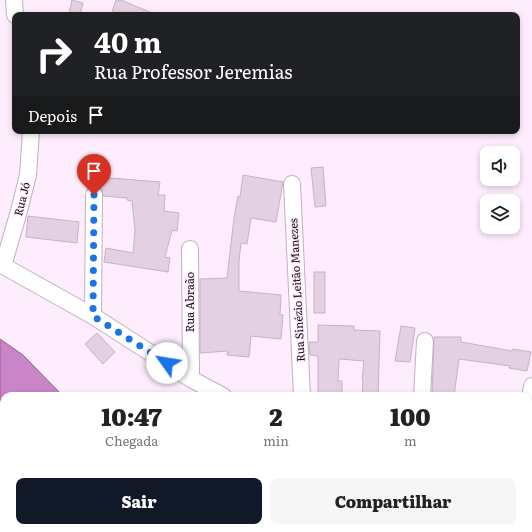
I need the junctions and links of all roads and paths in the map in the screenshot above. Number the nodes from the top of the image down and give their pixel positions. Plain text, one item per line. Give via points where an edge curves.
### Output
1 (14, 0) edge
2 (15, 12) edge
3 (31, 134) edge
4 (292, 184) dead end
5 (94, 195) dead end
6 (190, 249) dead end
7 (2, 265) edge
8 (93, 316) junction
9 (425, 341) dead end
10 (191, 379) junction
11 (215, 392) edge
12 (302, 392) edge
13 (422, 392) edge

1 - 2 street
3 - 7 street, Rua Jó via 28,175
4 - 12 street, Rua Sinézio Leitão Manezes
5 - 8 street
6 - 10 street, Rua Abraão
7 - 8 street
8 - 10 street
9 - 13 street
10 - 11 street

